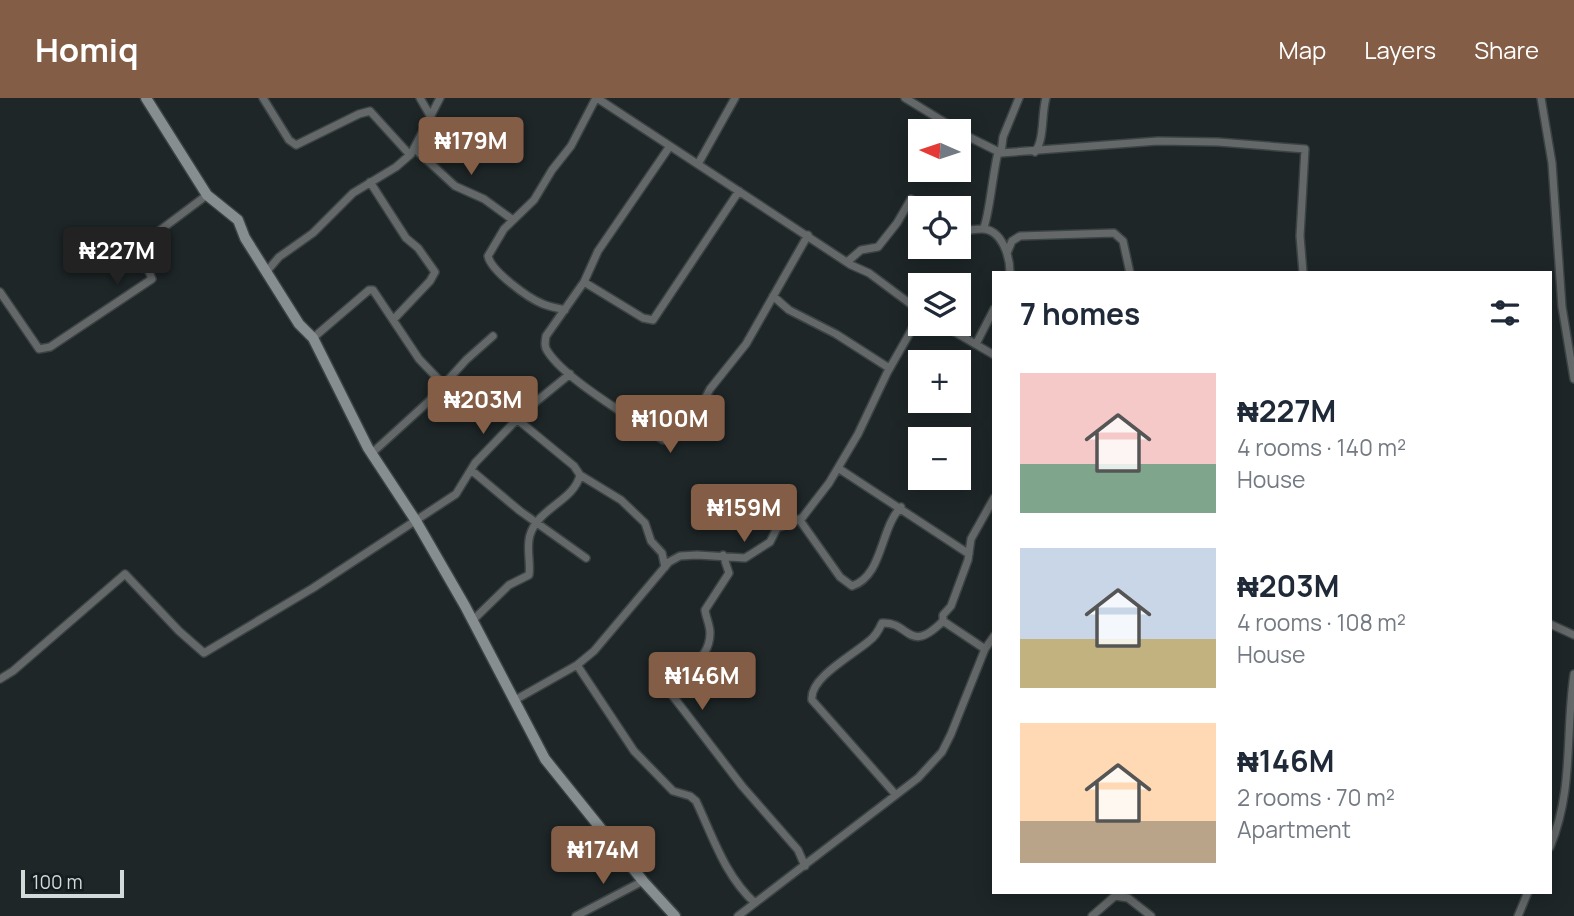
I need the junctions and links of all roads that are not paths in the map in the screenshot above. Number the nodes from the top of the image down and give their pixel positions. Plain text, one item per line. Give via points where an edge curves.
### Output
1 (146, 98) edge
2 (263, 98) edge
3 (420, 98) edge
4 (440, 98) edge
5 (735, 98) edge
6 (905, 98) edge
7 (1019, 98) edge
8 (1046, 98) edge
9 (1541, 98) edge
10 (601, 99) edge
11 (431, 117) junction
12 (939, 119) edge
13 (971, 138) edge
14 (670, 146) junction
15 (413, 152) junction
16 (1035, 152) junction
17 (999, 153) junction
18 (698, 163) junction
19 (370, 182) junction
20 (739, 191) junction
21 (207, 195) junction
22 (908, 205) edge
23 (513, 220) junction
24 (983, 229) junction
25 (971, 230) edge
26 (808, 235) junction
27 (1007, 253) junction
28 (847, 262) junction
29 (267, 271) junction
30 (1010, 271) edge
31 (1130, 271) edge
32 (1303, 271) edge
33 (584, 282) junction
34 (0, 292) edge
35 (773, 296) junction
36 (908, 303) edge
37 (565, 310) junction
38 (992, 313) edge
39 (393, 320) junction
40 (908, 334) edge
41 (493, 336) dead end
42 (962, 336) edge
43 (313, 338) junction
44 (976, 344) junction
45 (992, 354) edge
46 (889, 368) junction
47 (570, 374) junction
48 (1574, 379) edge
49 (444, 385) junction
50 (518, 420) junction
51 (372, 453) junction
52 (838, 468) junction
53 (471, 470) junction
54 (580, 475) junction
55 (992, 502) edge
56 (901, 507) junction
57 (799, 519) junction
58 (416, 521) junction
59 (538, 521) junction
60 (969, 554) junction
61 (723, 555) junction
62 (586, 558) dead end
63 (665, 567) junction
64 (472, 621) junction
65 (943, 621) junction
66 (1552, 625) edge
67 (1574, 635) edge
68 (992, 639) edge
69 (985, 649) junction
70 (577, 665) junction
71 (1574, 674) edge
72 (0, 679) edge
73 (514, 700) junction
74 (896, 795) junction
75 (1552, 843) edge
76 (805, 866) junction
77 (643, 881) junction
78 (1527, 894) edge
79 (755, 903) junction
80 (576, 916) edge
81 (675, 916) edge
82 (738, 916) edge
83 (1093, 916) edge
84 (1151, 916) edge
85 (1518, 916) edge

1 - 21 street
2 - 15 street via 296,145 370,111
3 - 11 street
4 - 11 street
5 - 18 street
6 - 12 street
7 - 17 street
8 - 16 street via 1040,145
9 - 48 street via 1552,163 1562,307
10 - 14 street
10 - 23 street via 534,200
11 - 15 street
13 - 17 street
14 - 18 street
14 - 33 street via 598,251
15 - 19 street
15 - 23 street via 455,186
16 - 17 street
16 - 32 street via 1158,141 1305,149
17 - 24 street
18 - 20 street
19 - 29 street
19 - 39 street via 403,234 435,272
20 - 26 street
20 - 33 street via 653,320
21 - 29 street via 234,216
21 - 34 street via 139,246 152,279 50,347 39,349
22 - 28 street via 878,247 861,250
23 - 37 street via 490,250 490,264 542,304
24 - 25 street
24 - 27 street via 995,233
26 - 28 street
26 - 35 street
27 - 30 street
27 - 31 street via 1020,236 1114,233 1123,241
28 - 36 street via 869,272
29 - 43 street via 299,324
33 - 37 street
35 - 46 street
35 - 47 street via 746,344 673,440 663,440
37 - 47 street via 546,336 545,346
38 - 44 street
39 - 43 street via 379,296 369,290
39 - 49 street via 419,359
40 - 46 street
41 - 49 street
42 - 44 street
43 - 51 street
44 - 45 street
46 - 52 street
47 - 50 street
49 - 51 street
50 - 53 street
50 - 54 street
51 - 58 street
52 - 56 street
52 - 57 street
53 - 58 street via 456,494
53 - 59 street
54 - 59 street via 573,491
54 - 63 street via 621,500 645,523 651,541 663,553
55 - 60 street via 971,540
56 - 57 street via 886,528 865,579 852,586 840,577
56 - 60 street
57 - 61 street via 777,528 770,542 754,555
58 - 64 street
58 - 72 street via 204,653 125,574
59 - 62 street
59 - 64 street via 530,536 529,575 509,585
60 - 65 street
61 - 63 street via 680,556
61 - 76 street via 729,573 705,610 709,645 672,695 798,850
63 - 70 street
64 - 73 street
65 - 69 street
65 - 74 street via 918,637 882,622 871,640 833,668 811,693 812,700
66 - 67 street
68 - 69 street
69 - 74 street via 942,752
70 - 73 street
70 - 79 street via 634,751 673,791 696,801 726,867
71 - 75 street via 1570,773
73 - 77 street via 545,759
74 - 76 street
76 - 79 street
77 - 80 street
77 - 81 street
78 - 85 street
79 - 82 street
83 - 84 street via 1115,896 1128,898

